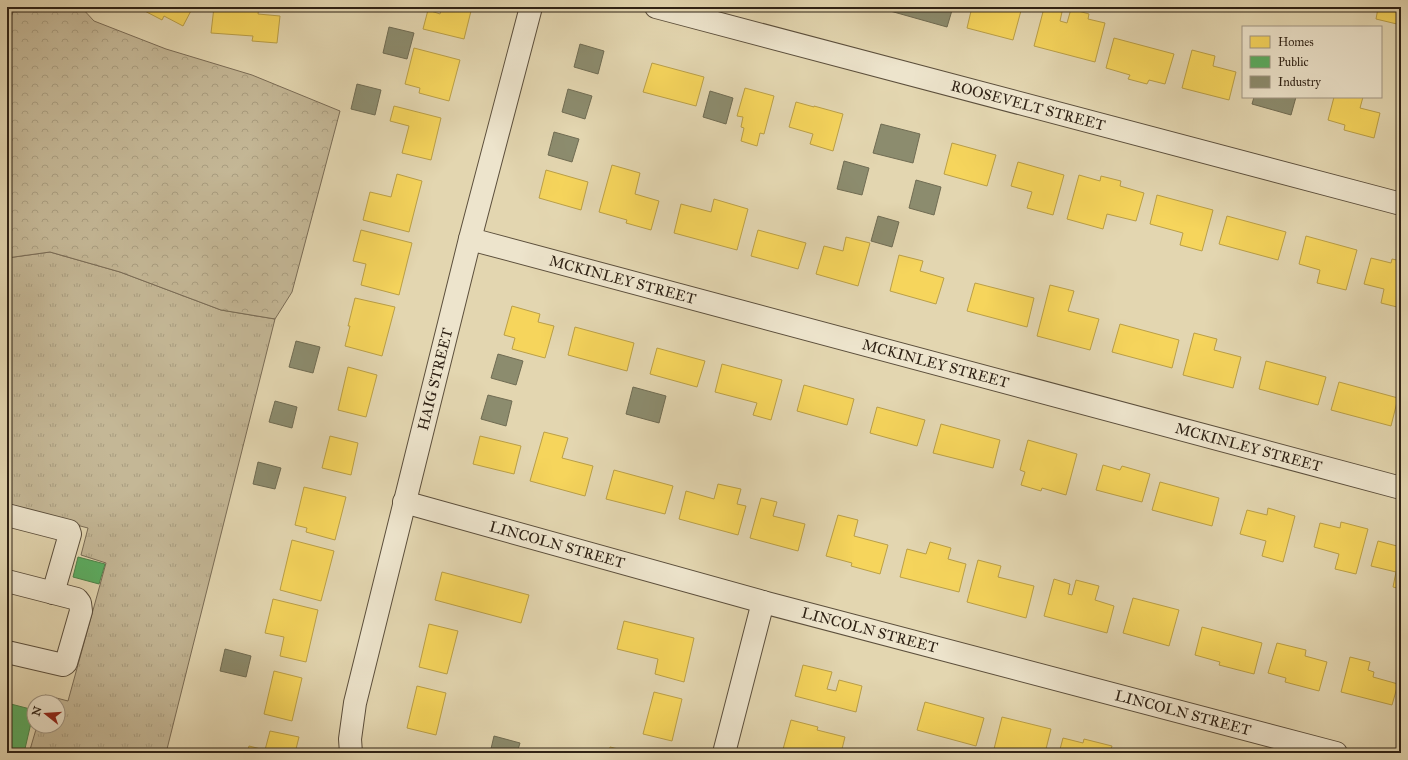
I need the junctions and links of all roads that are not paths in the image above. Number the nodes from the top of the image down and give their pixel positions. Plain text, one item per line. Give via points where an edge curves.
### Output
1 (531, 7) edge
2 (656, 7) edge
3 (1401, 204) edge
4 (470, 239) junction
5 (1401, 488) edge
6 (404, 502) junction
7 (7, 515) edge
8 (7, 581) edge
9 (52, 593) junction
10 (764, 602) junction
11 (7, 652) edge
12 (351, 753) edge
13 (724, 753) edge
14 (1336, 753) edge

1 - 4 street, HAIG STREET
2 - 3 street, ROOSEVELT STREET
4 - 5 street, MCKINLEY STREET
4 - 6 street, HAIG STREET
6 - 10 street, LINCOLN STREET
6 - 12 street, HAIG STREET via 355,703 350,739
7 - 9 street via 69,531
8 - 9 street
9 - 11 street via 77,599 80,603 81,611 66,663 63,665
10 - 13 street
10 - 14 street, LINCOLN STREET

